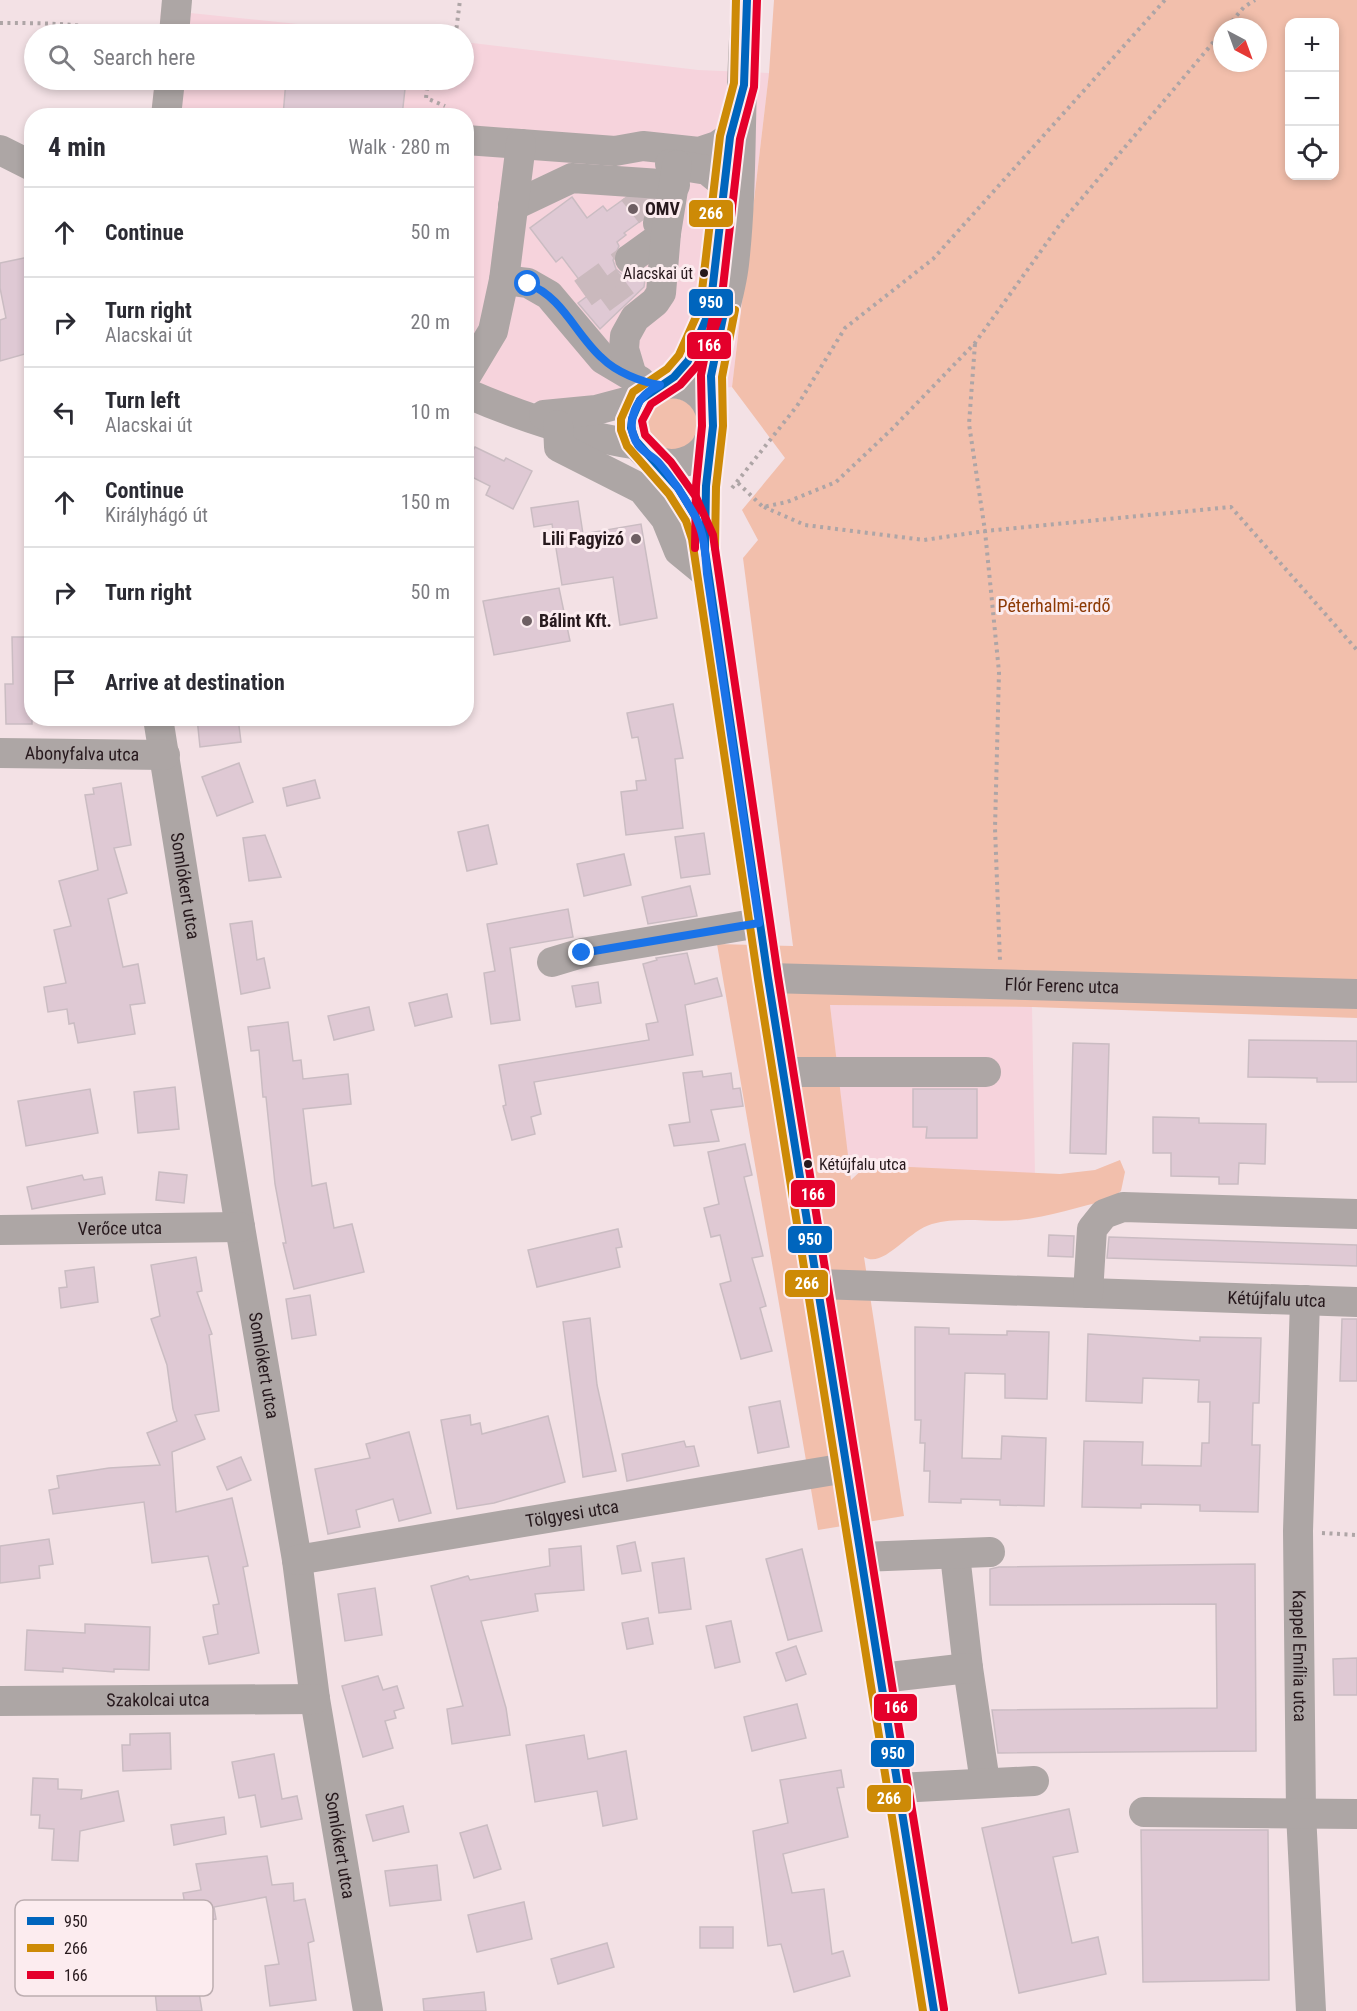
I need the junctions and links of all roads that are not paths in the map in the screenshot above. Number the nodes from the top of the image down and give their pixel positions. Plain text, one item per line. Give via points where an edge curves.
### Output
1 (177, 0) edge
2 (747, 0) edge
3 (175, 24) edge
4 (744, 85) junction
5 (169, 90) edge
6 (167, 108) edge
7 (729, 137) junction
8 (474, 141) edge
9 (521, 144) junction
10 (0, 150) edge
11 (615, 151) junction
12 (24, 162) edge
13 (676, 175) junction
14 (724, 184) junction
15 (644, 205) junction
16 (513, 206) junction
17 (630, 259) tunnel mouth
18 (504, 280) junction
19 (474, 363) edge
20 (649, 386) junction
21 (474, 396) edge
22 (528, 417) junction
23 (558, 425) junction
24 (711, 429) junction
25 (647, 453) junction
26 (704, 537) junction
27 (707, 574) junction
28 (160, 726) edge
29 (0, 753) edge
30 (165, 754) junction
31 (759, 923) junction
32 (552, 962) dead end
33 (768, 978) junction
34 (1357, 994) edge
35 (784, 1072) junction
36 (986, 1072) dead end
37 (1357, 1214) edge
38 (240, 1227) junction
39 (0, 1230) edge
40 (818, 1284) junction
41 (1088, 1293) junction
42 (1305, 1300) junction
43 (1357, 1302) edge
44 (846, 1468) junction
45 (990, 1552) dead end
46 (956, 1555) junction
47 (861, 1557) junction
48 (297, 1560) junction
49 (968, 1668) junction
50 (881, 1678) junction
51 (315, 1699) junction
52 (0, 1701) edge
53 (1034, 1781) dead end
54 (985, 1782) junction
55 (898, 1788) junction
56 (1144, 1812) dead end
57 (1301, 1813) junction
58 (1357, 1814) edge
59 (368, 2011) edge
60 (934, 2011) edge
61 (1311, 2011) edge

1 - 3 street
2 - 4 street
4 - 7 street
4 - 24 street via 734,266 711,376
5 - 6 street
7 - 11 street via 699,152 643,146
7 - 14 street
8 - 9 street
9 - 11 street
9 - 16 street
10 - 12 street
11 - 13 street
13 - 14 street via 707,170
13 - 15 street
13 - 15 street
14 - 20 street via 710,310 704,327 687,362
15 - 16 street via 572,178
15 - 17 street
15 - 20 street via 661,293 655,302 631,313 624,349
16 - 18 street
18 - 19 street via 493,331
18 - 20 street via 538,287 572,301 603,359
20 - 22 street via 596,410
20 - 24 street via 679,383 693,388 708,404
20 - 25 street via 632,417 633,431
21 - 22 street
22 - 23 street
23 - 25 street
23 - 27 street via 560,447 642,489 654,500 679,551
24 - 25 street via 700,453 687,461 672,464
24 - 26 street
25 - 26 street via 683,497
26 - 27 street
27 - 31 street
28 - 30 street, Somlókert utca
29 - 30 street, Abonyfalva utca
30 - 38 street, Somlókert utca
31 - 32 street via 582,953
31 - 33 street
33 - 34 street, Flór Ferenc utca
33 - 35 street
35 - 36 street
35 - 40 street
37 - 41 street via 1123,1207 1104,1214 1092,1229
38 - 39 street, Verőce utca
38 - 48 street, Somlókert utca
40 - 41 street, Kétújfalu utca
40 - 44 street
41 - 42 street, Kétújfalu utca
42 - 43 street, Kétújfalu utca
42 - 57 street, Kappel Emília utca via 1298,1532
44 - 47 street
44 - 48 street, Tölgyesi utca
45 - 46 street
46 - 47 street
46 - 49 street
47 - 50 street
48 - 51 street, Somlókert utca
49 - 50 street
49 - 54 street
50 - 55 street
51 - 52 street, Szakolcai utca
51 - 59 street, Somlókert utca
53 - 54 street
54 - 55 street
55 - 60 street
56 - 57 street
57 - 58 street
57 - 61 street, Kappel Emília utca

